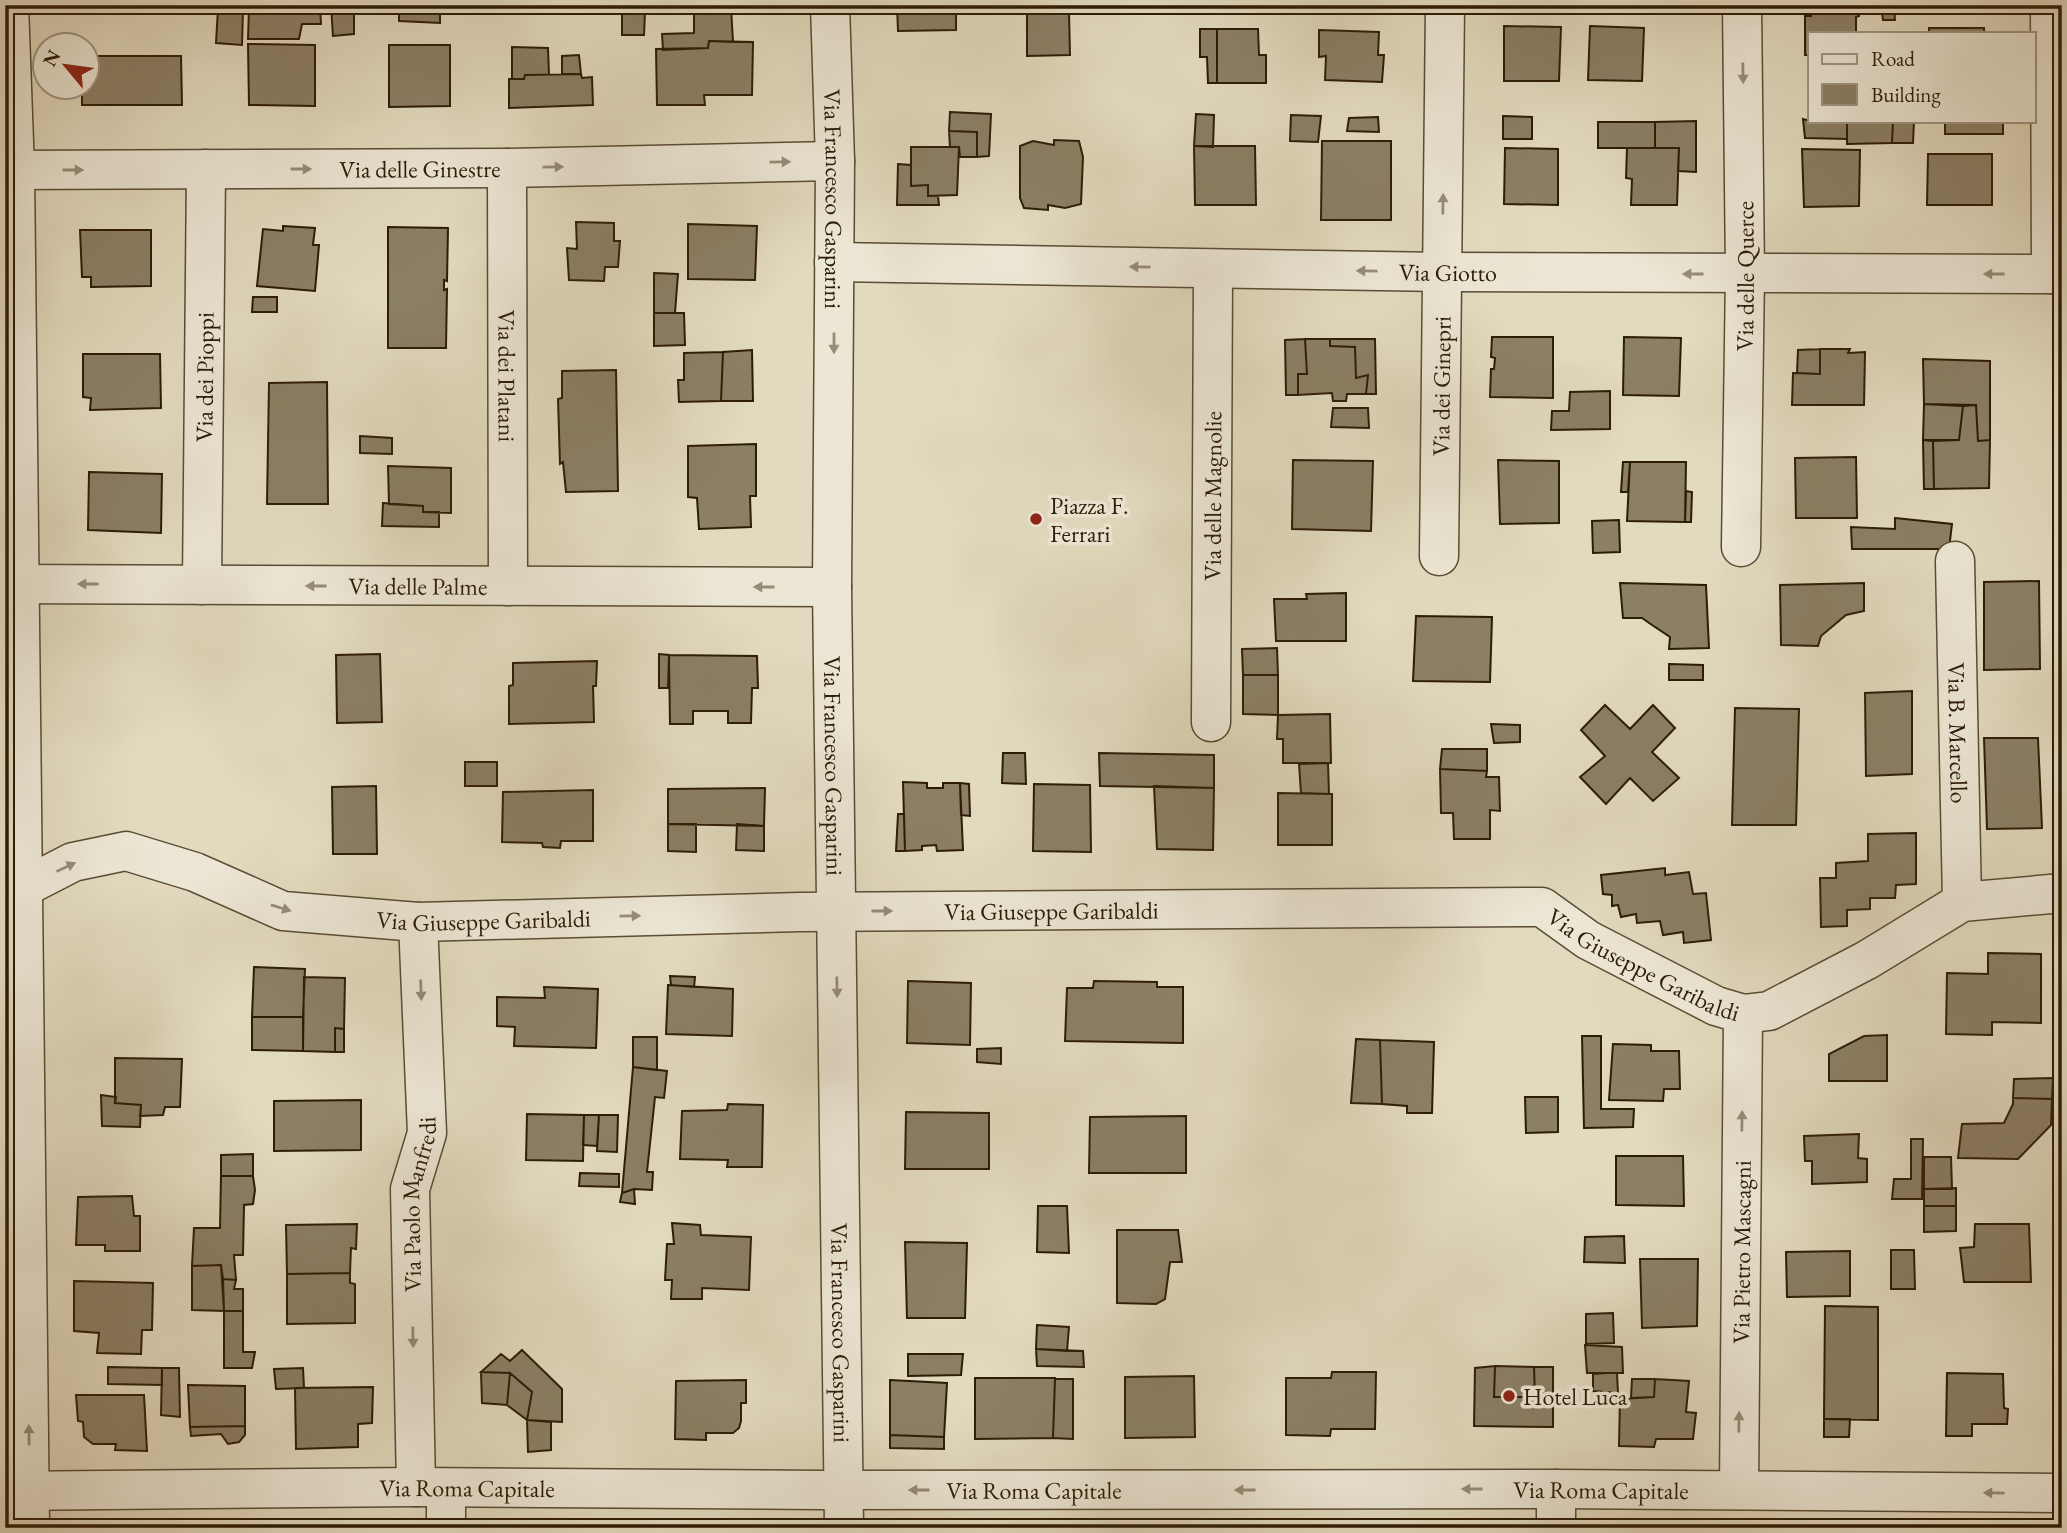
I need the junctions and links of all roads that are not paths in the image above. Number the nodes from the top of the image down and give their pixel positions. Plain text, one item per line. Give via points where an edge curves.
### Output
1 (9, 5) edge
2 (830, 5) edge
3 (1446, 5) edge
4 (1742, 5) edge
5 (2050, 5) edge
6 (835, 161) junction
7 (507, 168) junction
8 (206, 169) junction
9 (10, 170) edge
10 (834, 262) junction
11 (1213, 269) junction
12 (1443, 272) junction
13 (1745, 274) junction
14 (2056, 274) edge
15 (1741, 547) dead end
16 (1439, 556) dead end
17 (1955, 561) dead end
18 (12, 584) edge
19 (202, 585) junction
20 (508, 586) junction
21 (832, 587) junction
22 (1211, 722) dead end
23 (13, 893) edge
24 (2062, 893) edge
25 (1962, 902) junction
26 (836, 911) junction
27 (418, 922) junction
28 (1743, 1014) junction
29 (431, 1488) junction
30 (1556, 1489) junction
31 (843, 1490) junction
32 (1739, 1490) junction
33 (2062, 1493) edge
34 (22, 1503) edge
35 (446, 1528) edge
36 (844, 1528) edge
37 (1556, 1528) edge

1 - 9 street
2 - 6 street, Via Francesco Gasparini
12 -> 3 street, Via dei Ginepri
4 -> 13 street, Via delle Querce
5 - 14 street
7 -> 6 street, Via delle Ginestre
6 - 10 street, Via Francesco Gasparini
8 -> 7 street, Via delle Ginestre
7 - 20 street, Via dei Platani
9 -> 8 street, Via delle Ginestre
8 - 19 street, Via dei Pioppi
9 - 18 street
11 -> 10 street, Via Giotto
10 -> 21 street, Via Francesco Gasparini
12 -> 11 street, Via Giotto
11 - 22 street, Via delle Magnolie
13 -> 12 street, Via Giotto
12 - 16 street, Via dei Ginepri
14 -> 13 street, Via Giotto
13 - 15 street, Via delle Querce
17 - 25 street, Via B. Marcello
19 -> 18 street, Via delle Palme
18 - 23 street
20 -> 19 street, Via delle Palme
21 -> 20 street, Via delle Palme
21 - 26 street, Via Francesco Gasparini
23 -> 27 street, Via Giuseppe Garibaldi via 73,862 125,851 195,872 283,911
34 -> 23 street
24 - 25 street, Via Giuseppe Garibaldi
25 - 28 street, Via Giuseppe Garibaldi via 1781,1005
27 -> 26 street, Via Giuseppe Garibaldi
26 -> 28 street, Via Giuseppe Garibaldi via 1542,907 1588,940 1716,1006
26 -> 31 street, Via Francesco Gasparini
27 -> 29 street, Via Paolo Manfredi via 427,1133 410,1189
32 -> 28 street, Via Pietro Mascagni
29 - 31 street, Via Roma Capitale
29 - 34 street, Via Roma Capitale
29 - 35 street, Via Paolo Manfredi
30 -> 31 street, Via Roma Capitale
30 - 32 street, Via Roma Capitale
30 - 37 street
31 - 36 street, Via Francesco Gasparini
33 -> 32 street, Via Roma Capitale

